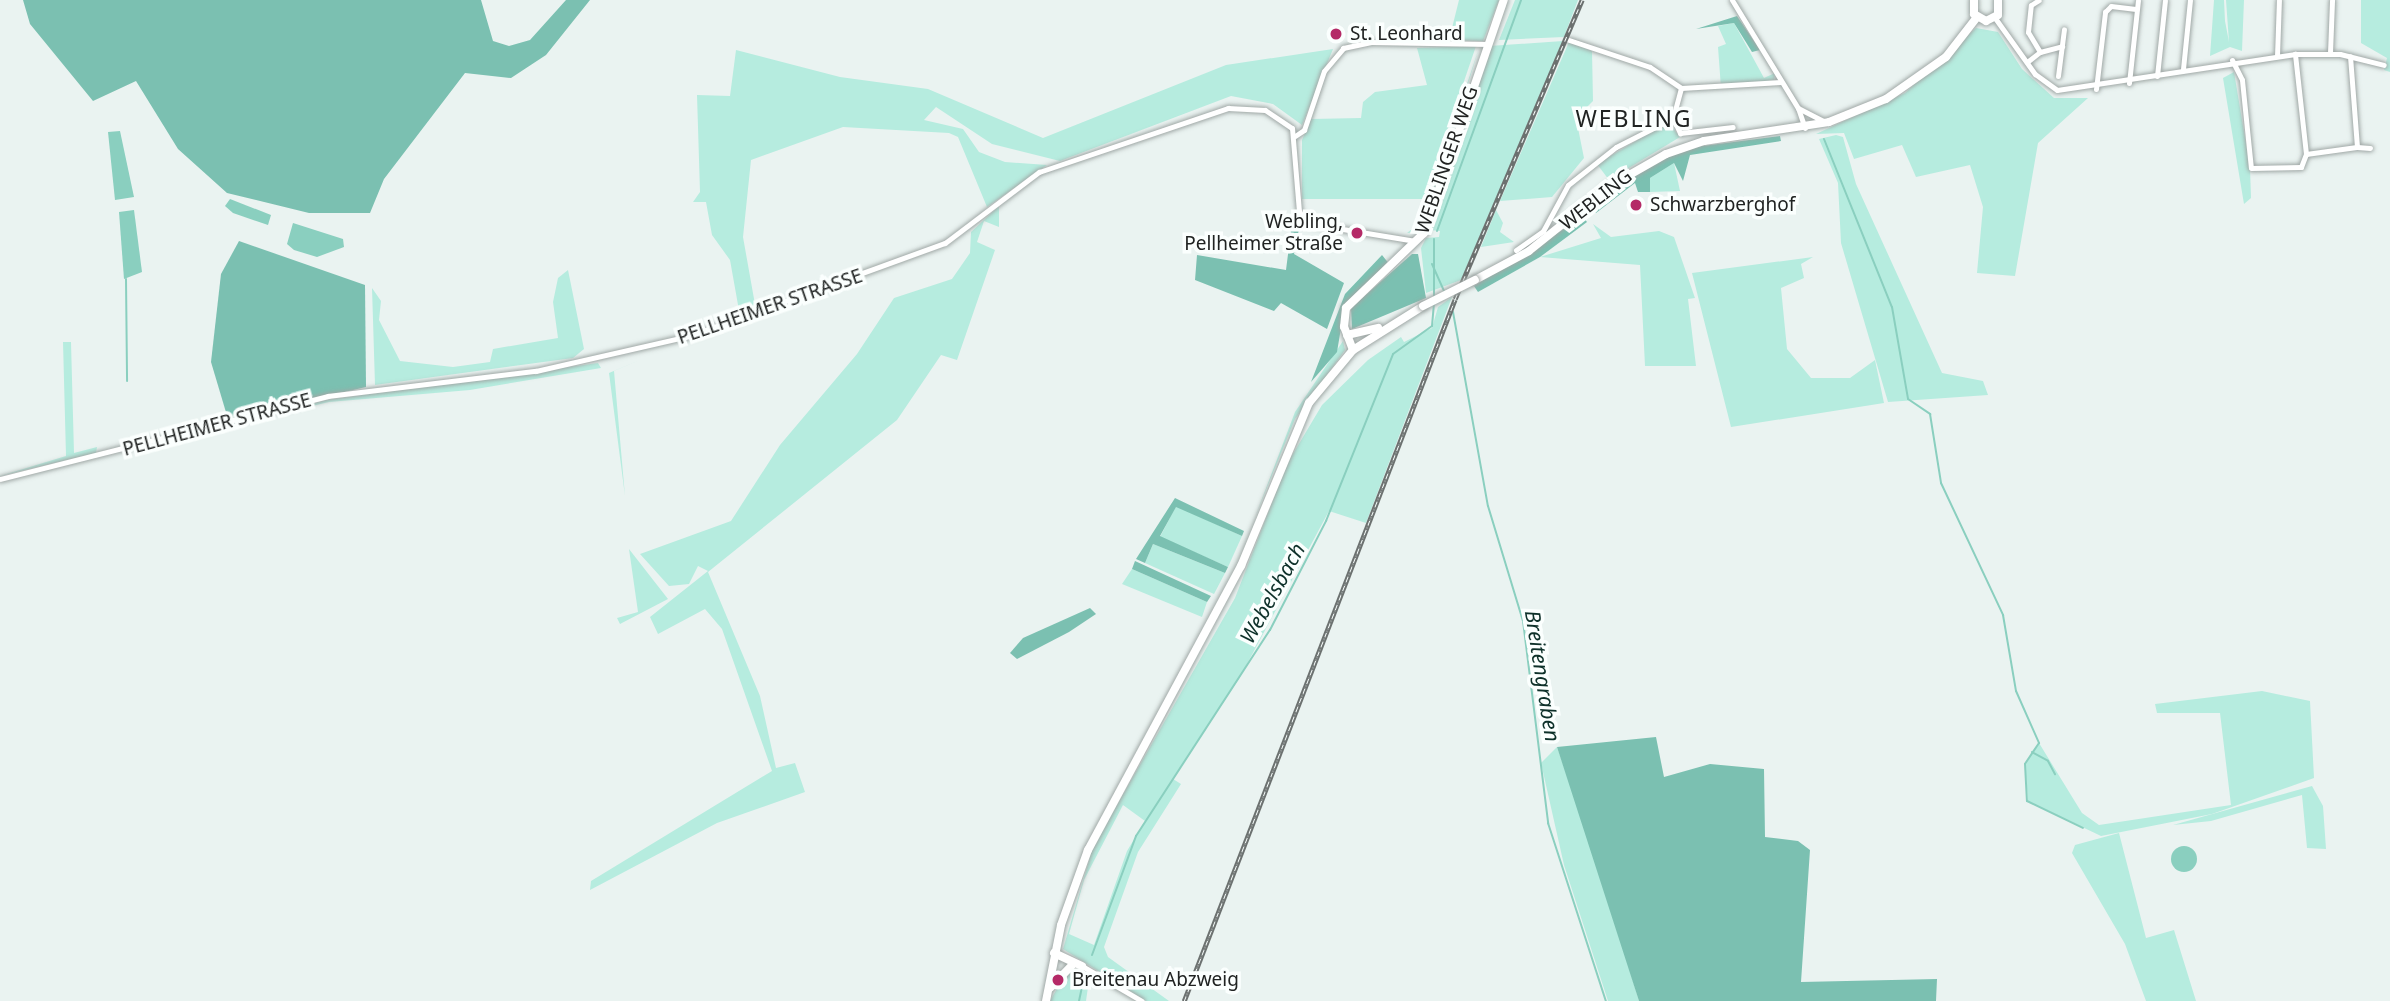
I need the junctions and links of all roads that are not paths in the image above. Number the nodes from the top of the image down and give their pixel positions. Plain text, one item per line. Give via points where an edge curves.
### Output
1 (1504, 0) edge
2 (1732, 0) edge
3 (1975, 0) edge
4 (1998, 0) edge
5 (2039, 0) edge
6 (2138, 0) edge
7 (2165, 0) edge
8 (2190, 0) edge
9 (2279, 0) edge
10 (2332, 0) edge
11 (2136, 9) junction
12 (1977, 17) junction
13 (1995, 18) junction
14 (2064, 29) dead end
15 (1569, 40) dead end
16 (1487, 44) junction
17 (2062, 46) junction
18 (2040, 52) junction
19 (2330, 53) junction
20 (2295, 54) junction
21 (2350, 55) junction
22 (2277, 56) junction
23 (2232, 60) junction
24 (2027, 62) junction
25 (2384, 65) dead end
26 (2183, 69) junction
27 (2058, 76) dead end
28 (2157, 76) junction
29 (1781, 82) junction
30 (2129, 83) junction
31 (1681, 88) junction
32 (2096, 89) junction
33 (1801, 110) junction
34 (1673, 118) junction
35 (1829, 122) junction
36 (1732, 128) dead end
37 (1805, 128) junction
38 (1296, 136) junction
39 (2357, 147) junction
40 (2370, 148) dead end
41 (2306, 154) junction
42 (1418, 243) junction
43 (1516, 255) junction
44 (1384, 326) junction
45 (1346, 334) junction
46 (1353, 350) junction
47 (0, 479) edge
48 (1054, 957) junction
49 (1072, 965) junction
50 (1082, 966) junction
51 (1047, 997) edge
52 (1142, 1001) edge

1 - 16 main road, WEBLINGER WEG
2 - 29 street
3 - 12 main road
4 - 13 main road
5 - 18 street via 2031,5 2028,32
6 - 11 street
7 - 28 street
8 - 26 street
9 - 22 street
10 - 19 street
11 - 30 street
11 - 32 street via 2107,8
12 - 13 main road
12 - 35 main road, WEBLING via 1920,78
13 - 24 street
14 - 17 street
15 - 31 street via 1650,67
16 - 38 street via 1372,42 1343,48 1324,71 1304,130
16 - 42 main road, WEBLINGER WEG
17 - 18 street
17 - 27 street
18 - 24 street
19 - 20 street
19 - 21 street
20 - 22 street
20 - 41 street
21 - 25 street
21 - 39 street
22 - 23 street
23 - 26 street
23 - 41 street via 2242,80 2252,168 2301,167
24 - 32 street via 2054,89
26 - 28 street
28 - 30 street
29 - 31 street
29 - 33 street
30 - 32 street
31 - 34 street
33 - 35 street
33 - 37 street
34 - 36 street via 1683,134
34 - 43 street, WEBLING via 1585,170 1568,185 1543,231
35 - 37 main road, WEBLING
37 - 43 main road, WEBLING via 1704,141 1666,153 1611,186
38 - 42 street via 1299,211 1306,223 1322,230 1386,232
38 - 47 street, PELLHEIMER STRASSE via 1286,121 1257,108 1209,113 1030,176 934,249 678,340 536,371 328,396
39 - 40 street
39 - 41 street
42 - 45 main road, WEBLINGER WEG via 1350,303
43 - 44 main road, bridge
44 - 45 main road
44 - 46 main road
45 - 46 main road
46 - 48 main road via 1319,388 1298,425 1241,566 1088,850
48 - 49 main road
48 - 50 main road
48 - 51 main road
49 - 50 main road
49 - 51 main road
50 - 52 street

